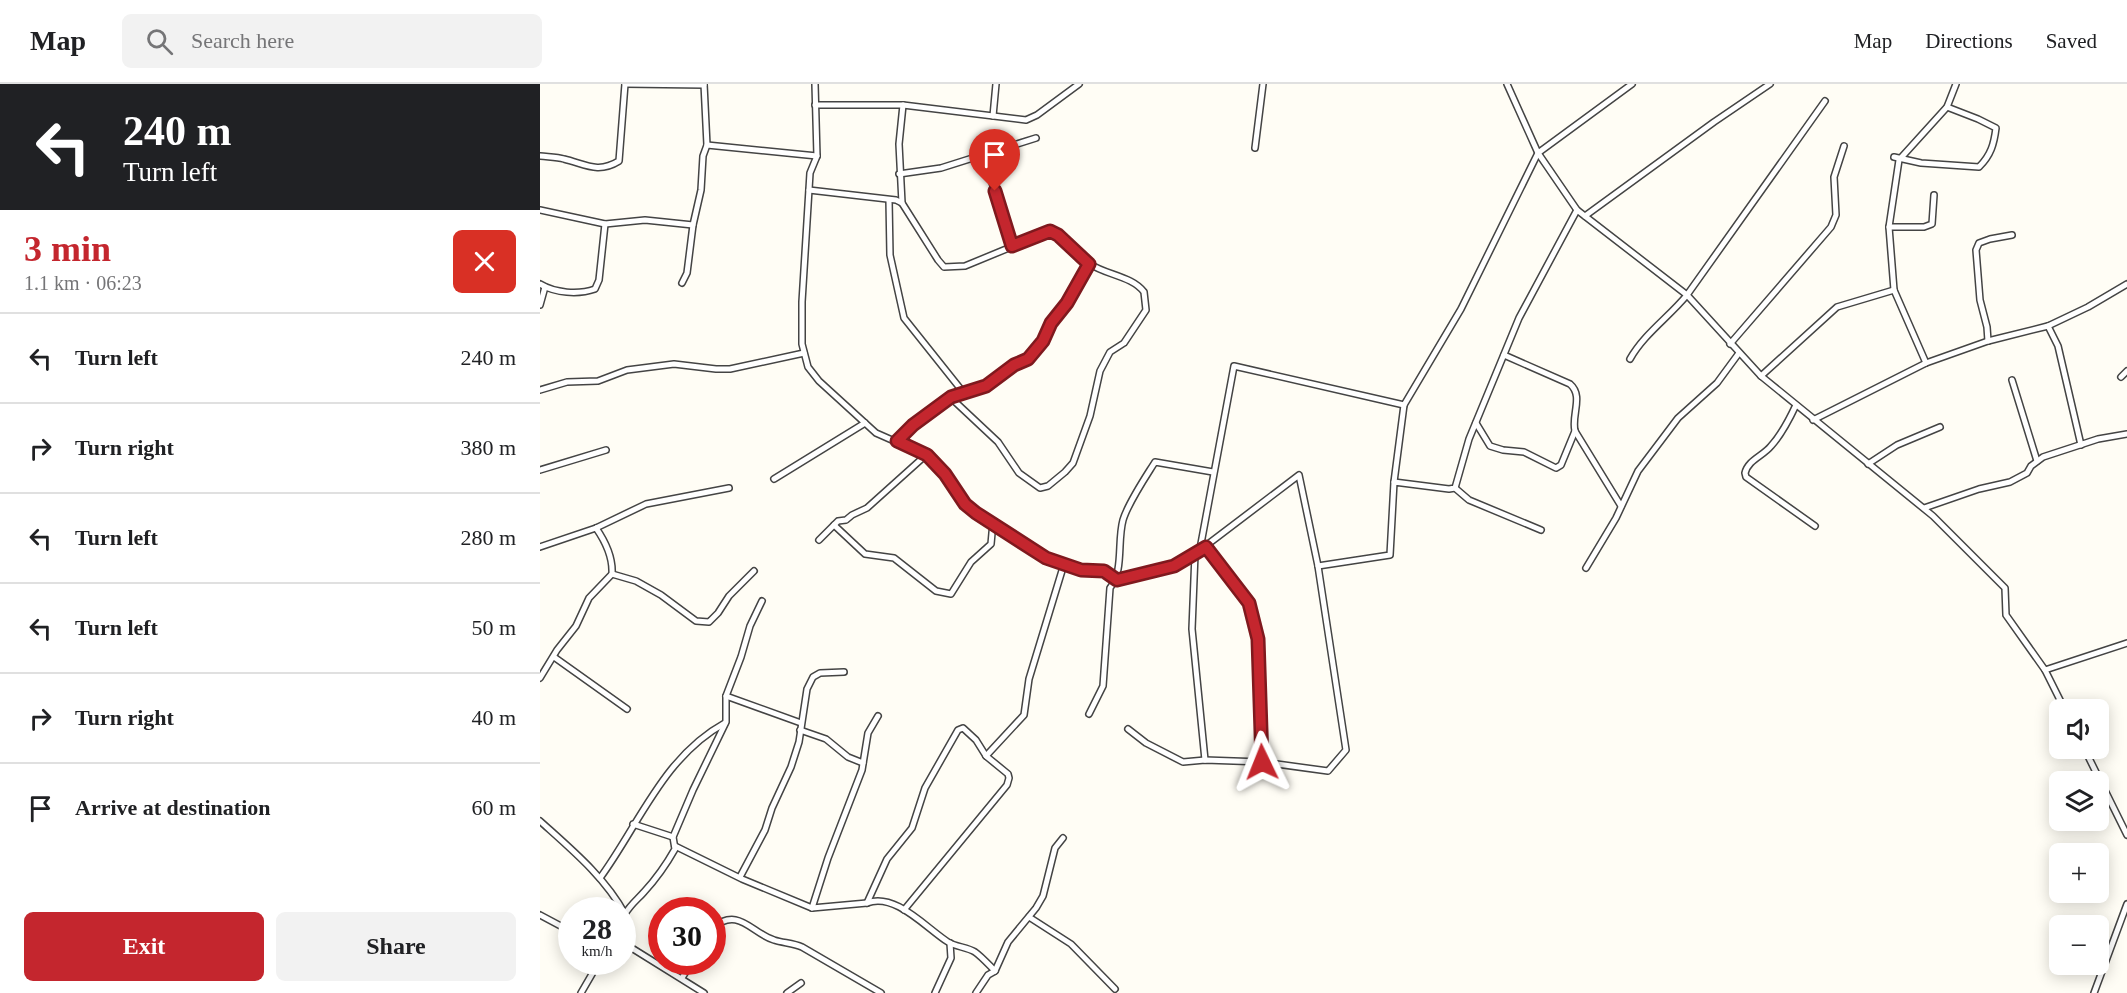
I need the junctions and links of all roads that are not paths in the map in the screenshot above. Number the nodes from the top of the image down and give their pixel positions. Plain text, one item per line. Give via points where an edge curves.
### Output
1 (625, 84) edge
2 (704, 84) edge
3 (815, 84) edge
4 (996, 84) edge
5 (1079, 84) edge
6 (1263, 84) edge
7 (1507, 84) edge
8 (1632, 84) edge
9 (1770, 84) edge
10 (1954, 85) edge
11 (1825, 101) dead end
12 (815, 105) junction
13 (903, 105) junction
14 (1947, 107) junction
15 (993, 116) junction
16 (1036, 138) dead end
17 (707, 145) junction
18 (1844, 146) dead end
19 (1255, 148) dead end
20 (1538, 153) junction
21 (983, 154) junction
22 (540, 156) edge
23 (816, 156) junction
24 (1896, 158) junction
25 (899, 174) junction
26 (809, 190) junction
27 (1934, 195) dead end
28 (889, 200) junction
29 (902, 203) junction
30 (540, 210) edge
31 (1577, 210) junction
32 (1585, 216) junction
33 (605, 224) junction
34 (693, 225) junction
35 (1889, 227) junction
36 (2012, 235) dead end
37 (1012, 246) junction
38 (1089, 264) junction
39 (682, 283) dead end
40 (2127, 284) edge
41 (543, 285) edge
42 (1894, 291) junction
43 (1687, 295) junction
44 (540, 305) edge
45 (2048, 326) junction
46 (1988, 341) junction
47 (1730, 344) junction
48 (804, 353) junction
49 (1739, 353) junction
50 (1504, 355) junction
51 (1630, 358) dead end
52 (1926, 363) junction
53 (2127, 371) edge
54 (1761, 376) junction
55 (2121, 377) dead end
56 (2012, 380) dead end
57 (540, 390) edge
58 (963, 392) junction
59 (951, 397) junction
60 (1404, 405) junction
61 (1796, 405) junction
62 (1814, 420) junction
63 (865, 423) junction
64 (1476, 423) junction
65 (1940, 427) dead end
66 (1575, 432) junction
67 (2127, 434) edge
68 (897, 441) junction
69 (2081, 445) junction
70 (606, 450) dead end
71 (927, 455) junction
72 (2037, 461) junction
73 (1869, 464) junction
74 (540, 470) edge
75 (1213, 472) junction
76 (774, 479) dead end
77 (1394, 482) junction
78 (729, 488) dead end
79 (1455, 488) junction
80 (1621, 506) junction
81 (1924, 508) junction
82 (993, 522) junction
83 (834, 525) junction
84 (1815, 526) dead end
85 (596, 528) junction
86 (1541, 530) dead end
87 (819, 540) dead end
88 (540, 547) edge
89 (1203, 548) junction
90 (1195, 554) junction
91 (1064, 564) junction
92 (1318, 566) junction
93 (1586, 568) dead end
94 (754, 571) dead end
95 (612, 574) junction
96 (1117, 580) junction
97 (762, 601) dead end
98 (2127, 643) edge
99 (554, 657) junction
100 (2045, 670) junction
101 (844, 672) dead end
102 (540, 678) edge
103 (726, 696) junction
104 (2060, 699) edge
105 (627, 709) dead end
106 (1089, 714) dead end
107 (878, 716) dead end
108 (726, 722) junction
109 (801, 723) junction
110 (1128, 729) dead end
111 (800, 730) junction
112 (986, 756) junction
113 (2089, 759) edge
114 (1205, 760) junction
115 (1262, 762) junction
116 (863, 763) junction
117 (1252, 770) dead end
118 (540, 820) edge
119 (633, 824) junction
120 (2127, 835) edge
121 (673, 837) junction
122 (1063, 838) dead end
123 (675, 846) junction
124 (740, 877) junction
125 (600, 878) junction
126 (616, 897) edge
127 (636, 899) edge
128 (867, 903) junction
129 (2127, 904) edge
130 (812, 908) junction
131 (904, 910) junction
132 (540, 915) edge
133 (1029, 917) junction
134 (726, 922) edge
135 (558, 925) edge
136 (950, 944) junction
137 (636, 950) edge
138 (995, 971) junction
139 (591, 975) edge
140 (684, 975) edge
141 (682, 978) junction
142 (801, 983) dead end
143 (1115, 989) dead end
144 (581, 993) edge
145 (704, 993) edge
146 (787, 993) edge
147 (881, 993) edge
148 (935, 993) edge
149 (976, 993) edge
150 (2094, 993) edge

1 - 2 street
1 - 22 street via 619,161 611,166 587,167 564,158
2 - 17 street
3 - 12 street
4 - 15 street
5 - 15 street via 1026,120
6 - 19 street
7 - 20 street
8 - 20 street
9 - 32 street
10 - 14 street
11 - 43 street
12 - 13 street
12 - 23 street
13 - 15 street
13 - 25 street
14 - 24 street
14 - 24 street via 1996,128 1995,143 1979,167
16 - 21 street
17 - 23 street
17 - 34 street
18 - 47 street via 1834,177 1836,215 1831,227
20 - 31 street
20 - 60 street via 1461,309
21 - 25 street via 941,168
21 - 37 street
23 - 26 street
24 - 35 street
25 - 29 street
26 - 28 street
26 - 48 street via 802,302
27 - 35 street via 1932,224
28 - 29 street
28 - 58 street via 890,255 904,318
29 - 37 street via 944,267 965,266
30 - 33 street
31 - 32 street
31 - 50 street via 1519,318
32 - 43 street
33 - 34 street via 645,220
33 - 41 street via 595,289 585,293
34 - 39 street via 687,273
35 - 42 street
36 - 46 street via 1979,243 1976,250
37 - 38 street via 1050,231
38 - 58 street via 1034,354 986,386
38 - 59 street via 1140,287 1146,298 1146,310 1124,343 1110,352 1100,370 1090,416 1073,463 1065,472 1048,486 1036,486 1019,473 993,436
40 - 45 street
41 - 44 street
42 - 52 street
42 - 54 street via 1837,307
43 - 47 street
43 - 51 street
45 - 46 street
45 - 69 street via 2058,346
46 - 52 street
47 - 49 street
48 - 57 street via 730,369 674,364 627,370 598,381 567,382
48 - 63 street via 808,367 819,381
49 - 54 street
49 - 80 street via 1717,383 1667,432 1638,471
50 - 64 street
50 - 66 street via 1576,389
52 - 62 street
53 - 55 street
54 - 61 street
56 - 72 street
58 - 59 street
59 - 68 street
60 - 75 street via 1234,366
60 - 77 street
61 - 62 street
61 - 84 street via 1779,437 1744,473
62 - 73 street
63 - 68 street via 888,440
63 - 76 street
64 - 66 street via 1490,446 1524,452 1556,468 1561,465
64 - 79 street
65 - 73 street via 1897,445
66 - 80 street
67 - 69 street
68 - 71 street
69 - 72 street
70 - 74 street
71 - 82 street via 965,504
71 - 83 street via 867,508
72 - 81 street via 2010,482
73 - 81 street
75 - 89 street
75 - 96 street via 1155,462 1124,517
77 - 79 street
77 - 92 street via 1390,555
78 - 85 street via 646,504
79 - 86 street via 1469,500
80 - 93 street
81 - 100 street via 2005,588 2006,615
82 - 83 street via 991,544 970,562 951,594 936,591 894,558 865,554
82 - 91 street via 1046,558
83 - 87 street
85 - 88 street
85 - 95 street via 604,540
89 - 90 street
89 - 92 street via 1299,476
89 - 115 street via 1249,603 1258,639
90 - 96 street via 1174,566
90 - 114 street via 1192,629
91 - 96 street via 1104,571
91 - 112 street via 1029,679 1024,715
92 - 115 street via 1347,750 1328,771
94 - 95 street via 709,622 703,623 636,580
95 - 99 street via 589,598 576,626
96 - 106 street via 1110,588 1102,686
97 - 103 street
98 - 100 street
99 - 102 street
99 - 105 street
100 - 104 street
101 - 109 street via 813,677
103 - 108 street
103 - 109 street
107 - 116 street via 868,734
108 - 119 street via 708,732 683,756
108 - 121 street
109 - 111 street
110 - 114 street via 1183,762
111 - 116 street via 826,739 848,757
111 - 124 street via 791,767
112 - 128 street via 966,729 958,730 925,788 912,828 887,859
112 - 131 street via 1008,774 1007,785
113 - 120 street
114 - 115 street
115 - 117 street
116 - 130 street
118 - 125 street
119 - 121 street
119 - 125 street
121 - 123 street
122 - 133 street via 1055,848 1043,896
123 - 124 street
123 - 127 street via 663,870
124 - 130 street
125 - 126 street
128 - 130 street
128 - 131 street via 874,900
129 - 150 street
131 - 136 street
132 - 135 street
133 - 138 street via 1008,942
133 - 143 street via 1071,944
134 - 147 street via 744,921 772,940 802,947
136 - 138 street via 974,951
136 - 148 street via 951,958
137 - 141 street
138 - 149 street
139 - 144 street
140 - 141 street
141 - 145 street
142 - 146 street

